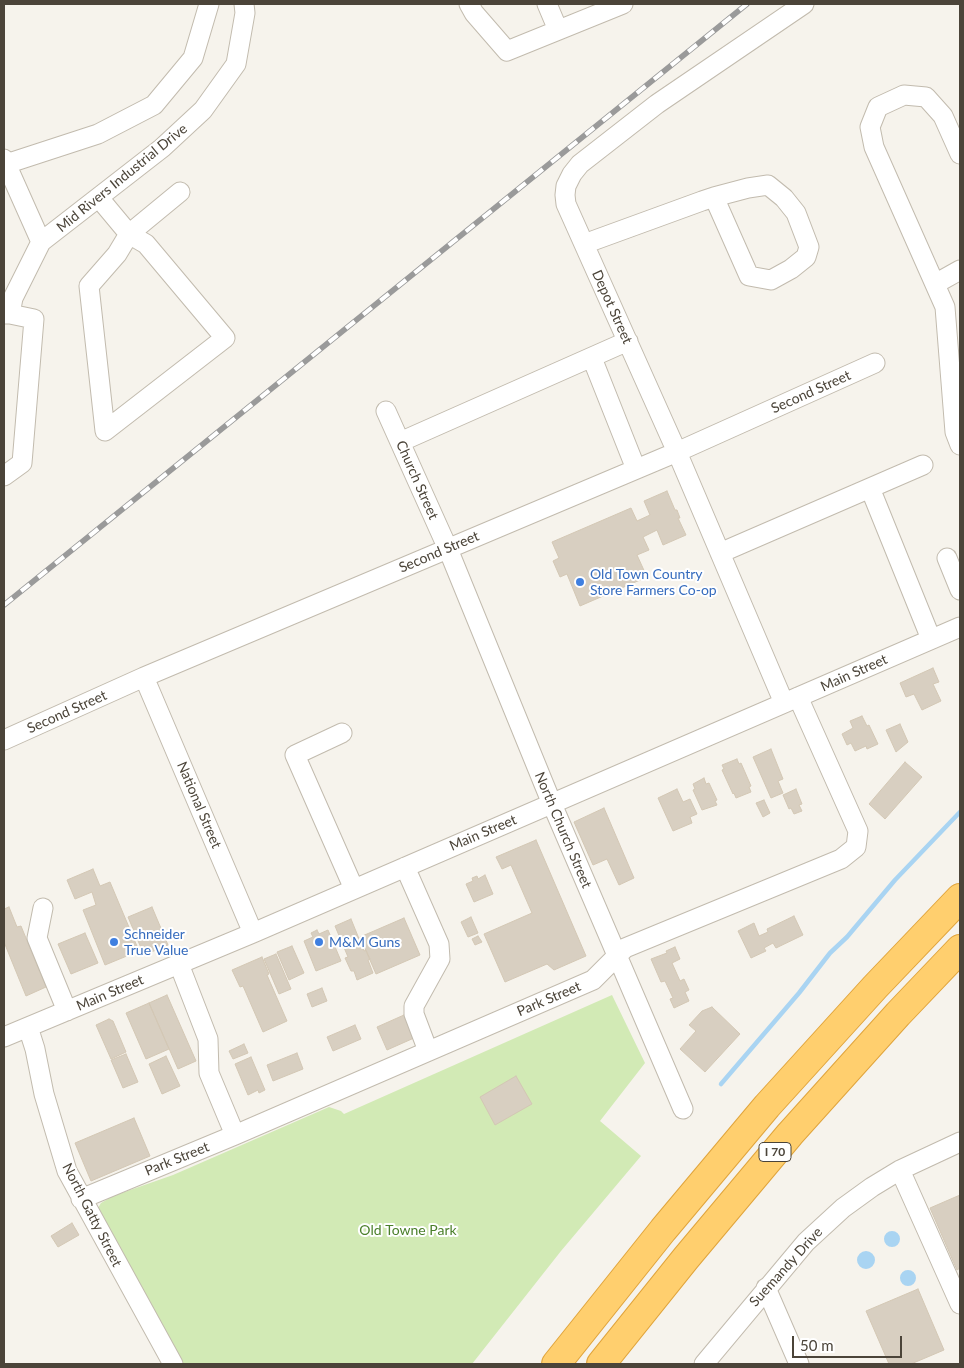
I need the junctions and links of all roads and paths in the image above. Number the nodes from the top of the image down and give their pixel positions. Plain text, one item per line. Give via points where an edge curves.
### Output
1 (209, 4) edge
2 (244, 4) edge
3 (469, 4) edge
4 (548, 4) edge
5 (623, 4) edge
6 (804, 4) edge
7 (558, 30) junction
8 (960, 154) edge
9 (5, 162) edge
10 (180, 192) dead end
11 (714, 197) junction
12 (99, 198) junction
13 (129, 234) junction
14 (41, 242) junction
15 (584, 244) junction
16 (960, 270) edge
17 (935, 284) junction
18 (7, 314) edge
19 (954, 336) edge
20 (628, 341) junction
21 (592, 358) junction
22 (875, 363) dead end
23 (386, 411) dead end
24 (400, 442) junction
25 (960, 445) edge
26 (677, 452) junction
27 (924, 465) dead end
28 (636, 469) junction
29 (4, 476) edge
30 (870, 488) junction
31 (448, 549) junction
32 (720, 553) junction
33 (947, 558) dead end
34 (960, 590) edge
35 (960, 626) edge
36 (931, 639) junction
37 (144, 677) junction
38 (791, 700) junction
39 (342, 733) dead end
40 (4, 740) edge
41 (552, 804) junction
42 (405, 867) junction
43 (960, 886) edge
44 (354, 889) junction
45 (960, 898) edge
46 (43, 908) dead end
47 (935, 924) junction
48 (253, 933) junction
49 (960, 949) edge
50 (617, 957) junction
51 (178, 964) junction
52 (67, 1011) junction
53 (28, 1027) junction
54 (4, 1037) edge
55 (428, 1052) junction
56 (683, 1109) dead end
57 (235, 1135) junction
58 (960, 1142) edge
59 (900, 1170) junction
60 (81, 1199) junction
61 (766, 1288) junction
62 (960, 1304) edge
63 (173, 1364) edge
64 (556, 1364) edge
65 (601, 1364) edge
66 (704, 1364) edge
67 (799, 1364) edge

1 - 9 street via 193,58 154,105 98,134
2 - 12 street, Mid Rivers Industrial Drive via 236,64 204,110
3 - 7 street via 507,51
4 - 7 street
5 - 7 street
6 - 15 street, Depot Street via 657,104 580,164 566,186 565,195
8 - 17 street via 943,116 926,97 904,95 878,107 870,127 874,147
9 - 14 street
10 - 13 street
11 - 11 street via 768,185 796,213 809,247 806,257 771,280 749,276
11 - 15 street
12 - 13 street
12 - 14 street, Mid Rivers Industrial Drive
13 - 13 street via 117,254 89,286 105,430 225,338 146,244
14 - 18 street
15 - 20 street, Depot Street
16 - 17 street
17 - 19 street
18 - 29 street via 34,319 22,462
19 - 25 street via 955,432
20 - 21 street
20 - 26 street, Depot Street
21 - 24 street
21 - 28 street
22 - 26 street, Second Street
23 - 24 street, Church Street
24 - 31 street, Church Street
26 - 28 street, Second Street
26 - 32 street, Depot Street
27 - 30 street
28 - 31 street, Second Street
30 - 32 street
30 - 36 street
31 - 37 street, Second Street
31 - 41 street, North Church Street
32 - 38 street, Depot Street
33 - 34 street
35 - 36 street, Main Street
36 - 38 street, Main Street
37 - 40 street, Second Street
37 - 48 street, National Street
38 - 41 street, Main Street
38 - 50 street, Park Street via 858,831 856,847 841,859 625,948
39 - 44 street via 295,755
41 - 42 street, Main Street
41 - 50 street, North Church Street
42 - 44 street, Main Street
42 - 55 street via 439,944 440,959 414,1006
43 - 47 highway
44 - 48 street, Main Street
45 - 47 highway, I 70
46 - 52 street via 37,938
47 - 64 highway, I 70 via 767,1106
48 - 51 street, Main Street
49 - 65 highway, I 70 via 790,1134
50 - 55 street, Park Street via 593,980
50 - 56 street, North Church Street
51 - 52 street, Main Street
51 - 57 street via 208,1040 209,1073
52 - 53 street, Main Street
53 - 54 street, Main Street
53 - 60 street, North Gatty Street via 58,1143
55 - 57 street, Park Street
57 - 60 street, Park Street
58 - 59 street, Suemandy Drive
59 - 61 street, Suemandy Drive via 843,1208 806,1242
59 - 62 street
60 - 63 street, North Gatty Street
61 - 66 street, Suemandy Drive
61 - 67 street

